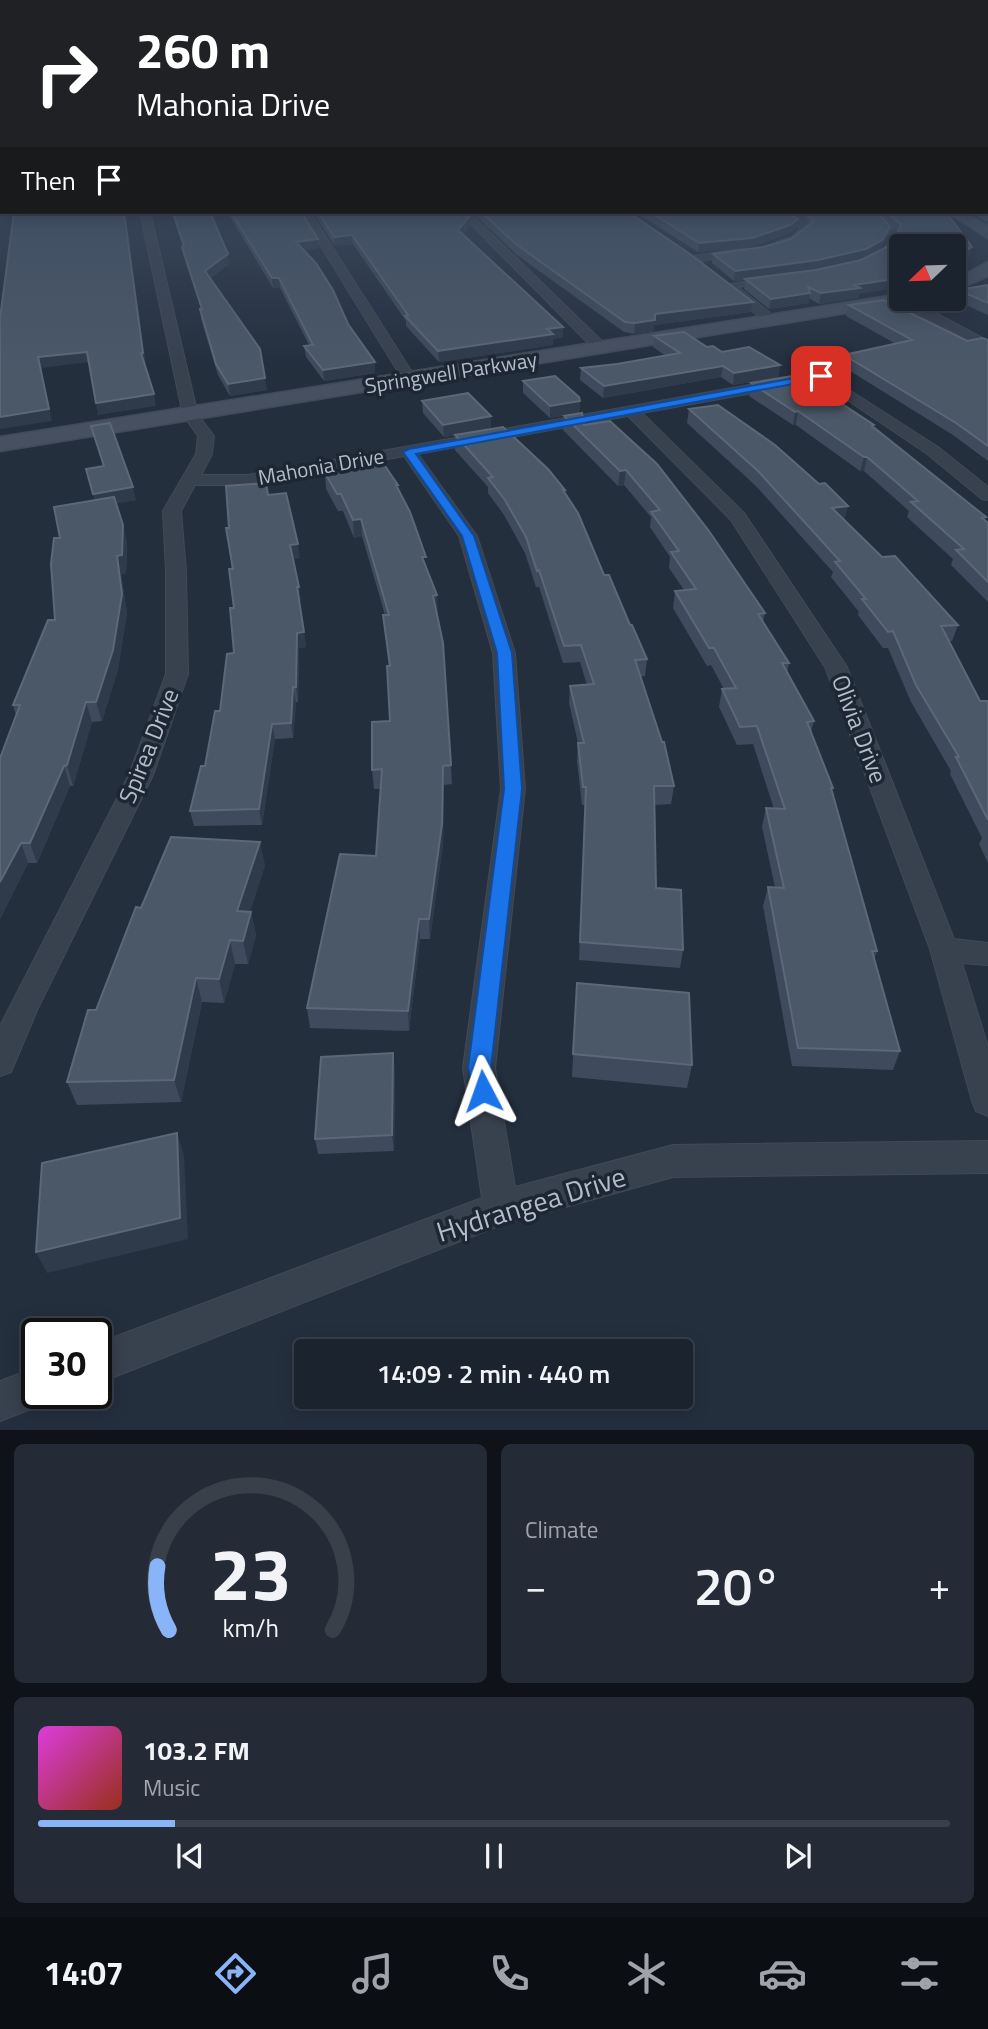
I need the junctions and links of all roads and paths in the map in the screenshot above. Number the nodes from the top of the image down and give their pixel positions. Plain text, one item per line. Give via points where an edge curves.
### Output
1 (149, 232) edge
2 (317, 232) edge
3 (484, 232) edge
4 (803, 232) edge
5 (891, 232) edge
6 (877, 257) edge
7 (988, 267) edge
8 (720, 279) junction
9 (766, 281) edge
10 (966, 281) edge
11 (889, 301) edge
12 (924, 312) edge
13 (771, 320) junction
14 (988, 331) edge
15 (969, 336) junction
16 (988, 346) edge
17 (601, 348) junction
18 (410, 380) junction
19 (632, 411) junction
20 (191, 415) junction
21 (0, 444) edge
22 (409, 452) junction
23 (191, 480) junction
24 (988, 495) edge
25 (944, 949) junction
26 (988, 954) edge
27 (0, 1062) edge
28 (988, 1101) edge
29 (988, 1157) edge
30 (501, 1208) junction
31 (112, 1358) edge
32 (21, 1393) edge
33 (0, 1401) edge

1 - 20 street
2 - 18 street
3 - 17 street
4 - 8 street via 796,239 768,247 690,256
5 - 6 lane via 892,245
7 - 10 street
8 - 9 lane
8 - 13 street
11 - 13 street, Springwell Parkway
12 - 15 street
13 - 17 street, Springwell Parkway
14 - 15 street
15 - 16 street
17 - 18 street, Springwell Parkway
18 - 20 street, Springwell Parkway
19 - 22 street, Mahonia Drive
19 - 24 street, Mahonia Drive via 821,376 932,450
19 - 25 street, Olivia Drive via 738,517 836,667
20 - 21 street, Springwell Parkway
20 - 23 street, Spirea Drive via 206,436 204,454
22 - 23 street, Mahonia Drive via 248,480
22 - 30 street via 468,536 504,653 513,789 480,1068
23 - 27 street, Spirea Drive via 172,511 177,674 141,775
25 - 26 street
25 - 28 street, Olivia Drive
29 - 30 street, Hydrangea Drive via 673,1161
30 - 31 street, Hydrangea Drive
32 - 33 street

